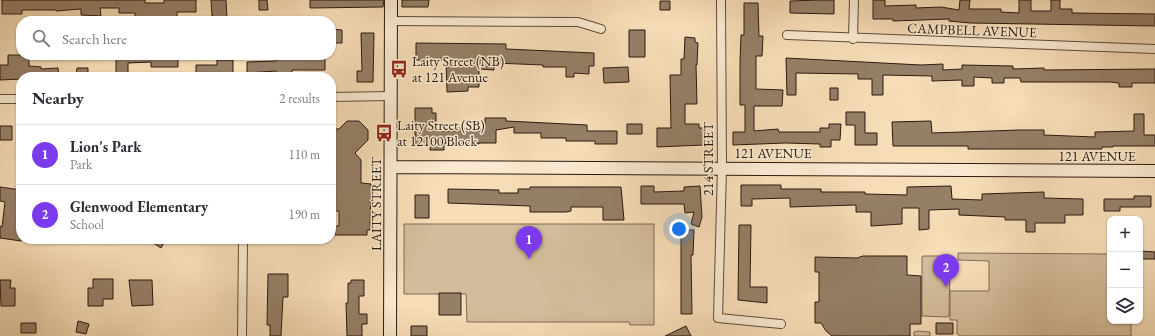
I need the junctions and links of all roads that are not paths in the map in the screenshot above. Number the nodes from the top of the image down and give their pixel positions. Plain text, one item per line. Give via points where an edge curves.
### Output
1 (392, 0) edge
2 (721, 0) edge
3 (854, 0) edge
4 (391, 21) junction
5 (601, 29) dead end
6 (787, 35) dead end
7 (854, 39) junction
8 (1155, 49) edge
9 (391, 96) junction
10 (336, 97) edge
11 (0, 99) edge
12 (16, 99) edge
13 (391, 167) junction
14 (722, 168) junction
15 (1155, 171) edge
16 (243, 244) edge
17 (781, 324) dead end
18 (242, 336) edge
19 (390, 336) edge

1 - 4 street, LAITY STREET
2 - 14 street, 214 STREET
3 - 7 street
4 - 5 street via 578,22
4 - 9 street, LAITY STREET
6 - 7 street, CAMPBELL AVENUE
7 - 8 street, CAMPBELL AVENUE
9 - 10 street
9 - 13 street, LAITY STREET
11 - 12 street
13 - 14 street, 121 AVENUE
13 - 19 street, LAITY STREET
14 - 15 street, 121 AVENUE
14 - 17 street, 214 STREET via 718,318
16 - 18 street

